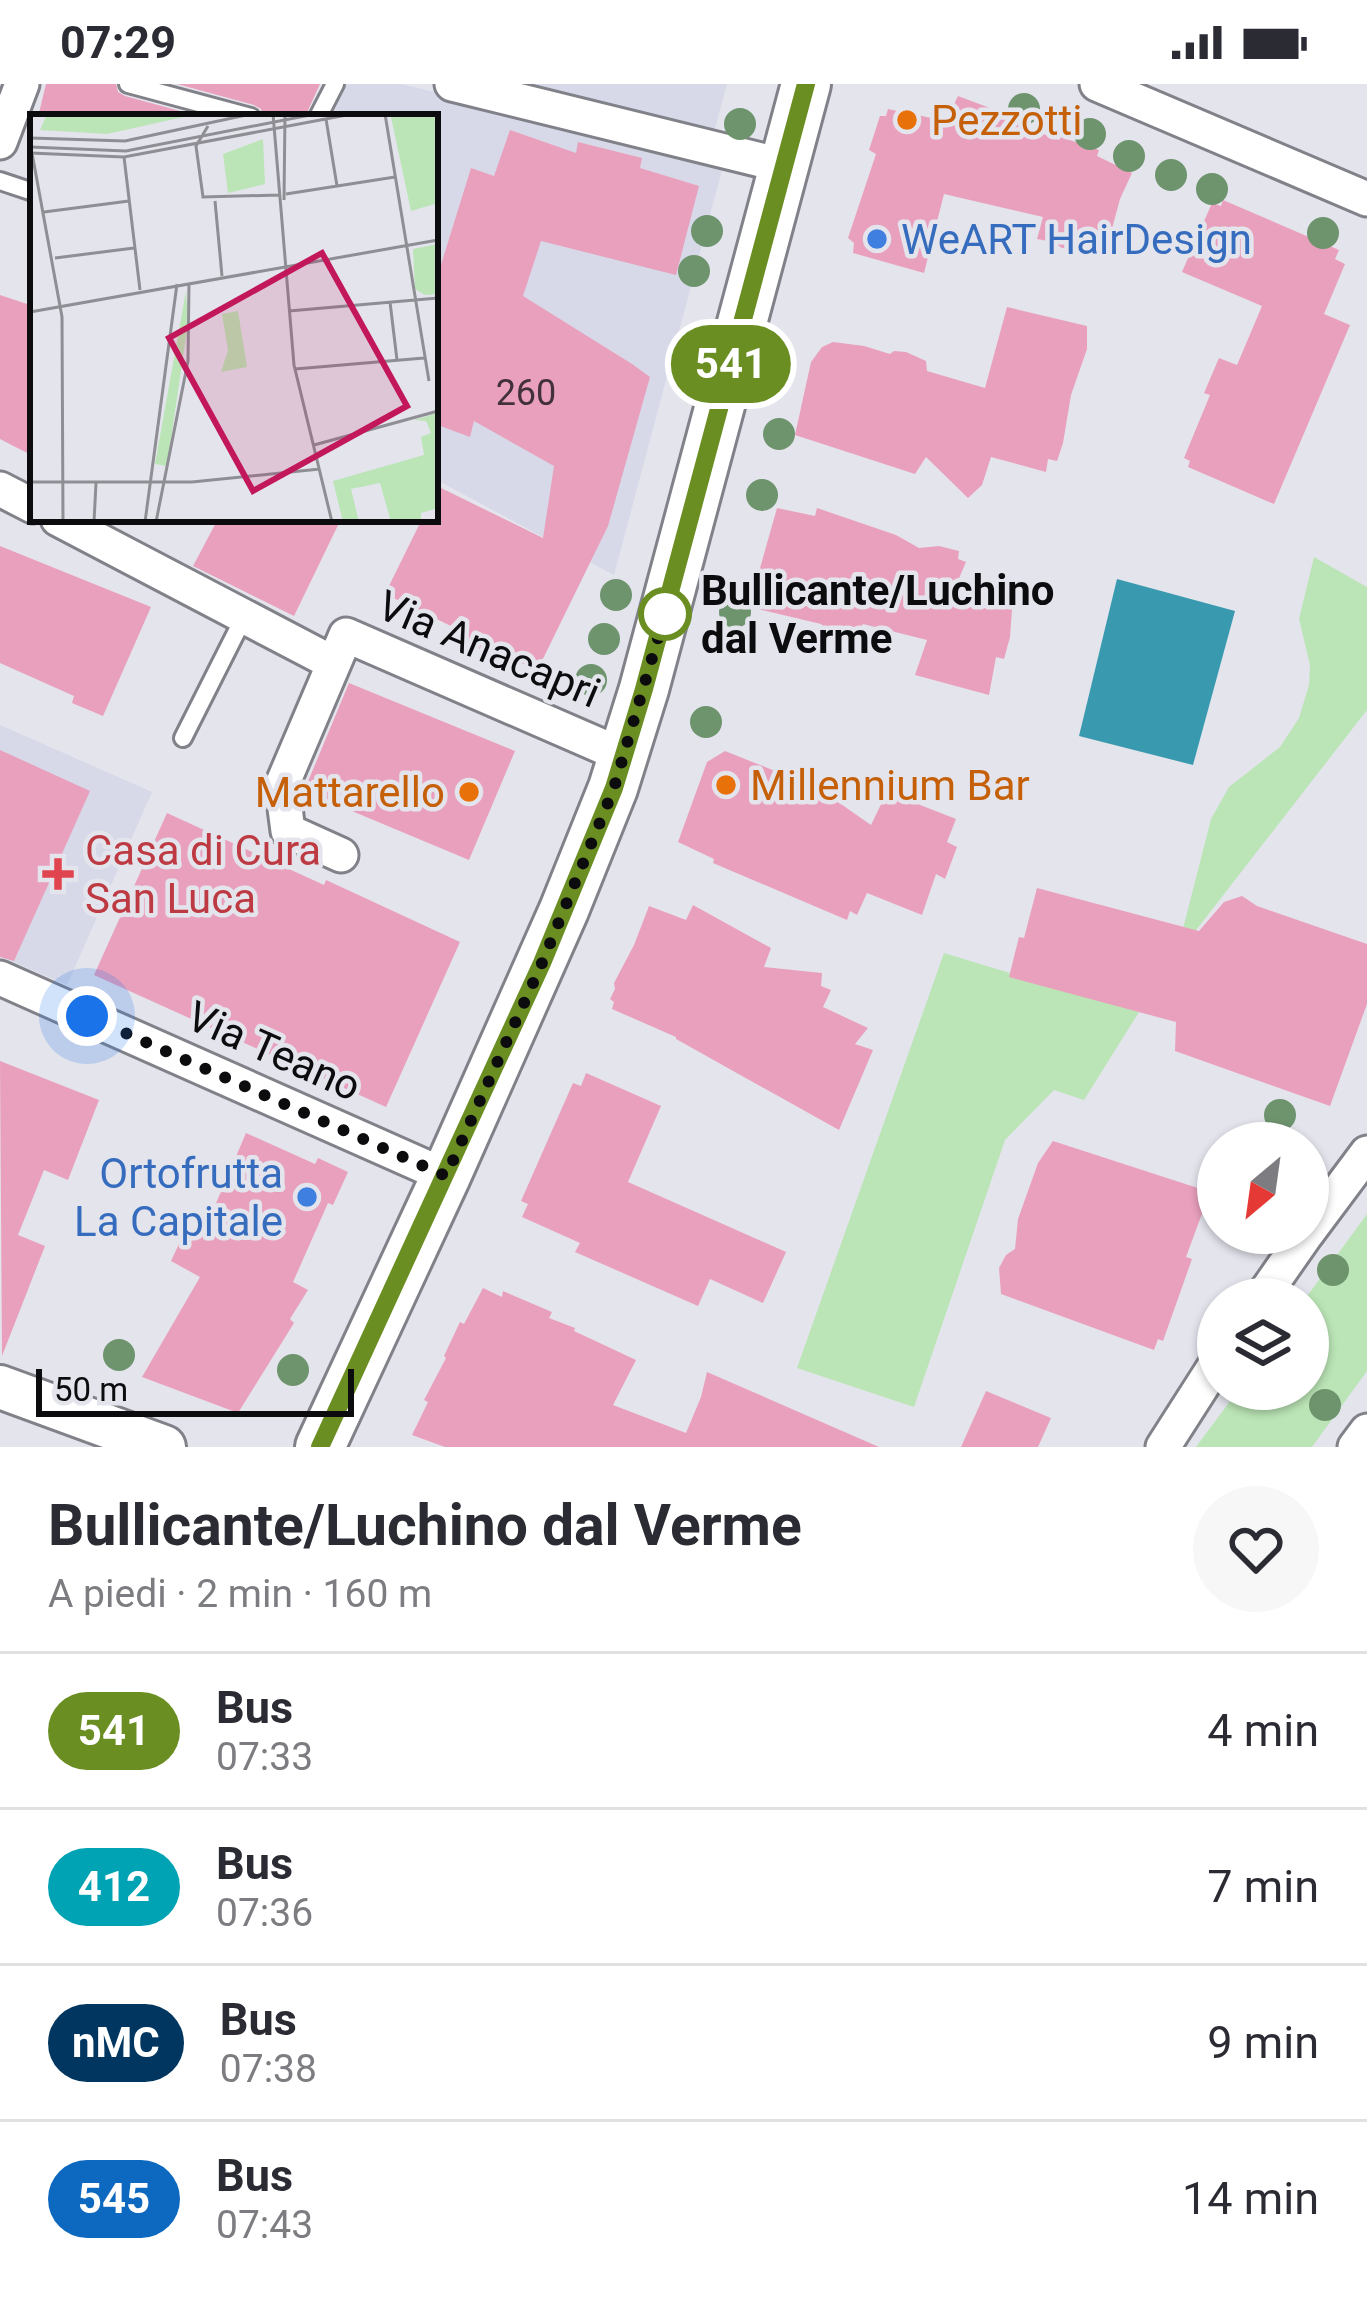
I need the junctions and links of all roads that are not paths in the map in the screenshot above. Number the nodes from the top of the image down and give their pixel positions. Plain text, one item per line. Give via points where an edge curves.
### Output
1 (128, 84) edge
2 (335, 84) edge
3 (452, 84) edge
4 (806, 84) edge
5 (1097, 84) edge
6 (240, 114) edge
7 (320, 114) edge
8 (785, 166) junction
9 (0, 181) edge
10 (30, 191) edge
11 (1367, 199) edge
12 (0, 488) edge
13 (30, 504) edge
14 (64, 522) edge
15 (244, 617) junction
16 (333, 663) junction
17 (184, 738) dead end
18 (624, 756) junction
19 (341, 855) dead end
20 (0, 978) edge
21 (1367, 1153) edge
22 (446, 1176) junction
23 (1329, 1204) edge
24 (0, 1387) edge
25 (1197, 1394) edge
26 (1367, 1431) edge
27 (164, 1447) edge
28 (320, 1447) edge
29 (1163, 1447) edge
30 (1355, 1447) edge

1 - 6 lane
2 - 7 lane
3 - 8 street
4 - 8 main road
5 - 11 street
8 - 18 main road
9 - 10 lane
12 - 13 street
14 - 15 street, Via Anacapri
15 - 16 street, Via Anacapri
15 - 17 lane
16 - 18 street, Via Anacapri via 346,634
16 - 19 street, Via Anacapri via 282,785 288,831
18 - 22 main road
20 - 22 street, Via Teano
21 - 23 street
22 - 28 main road
24 - 27 street
25 - 29 street
26 - 30 street

